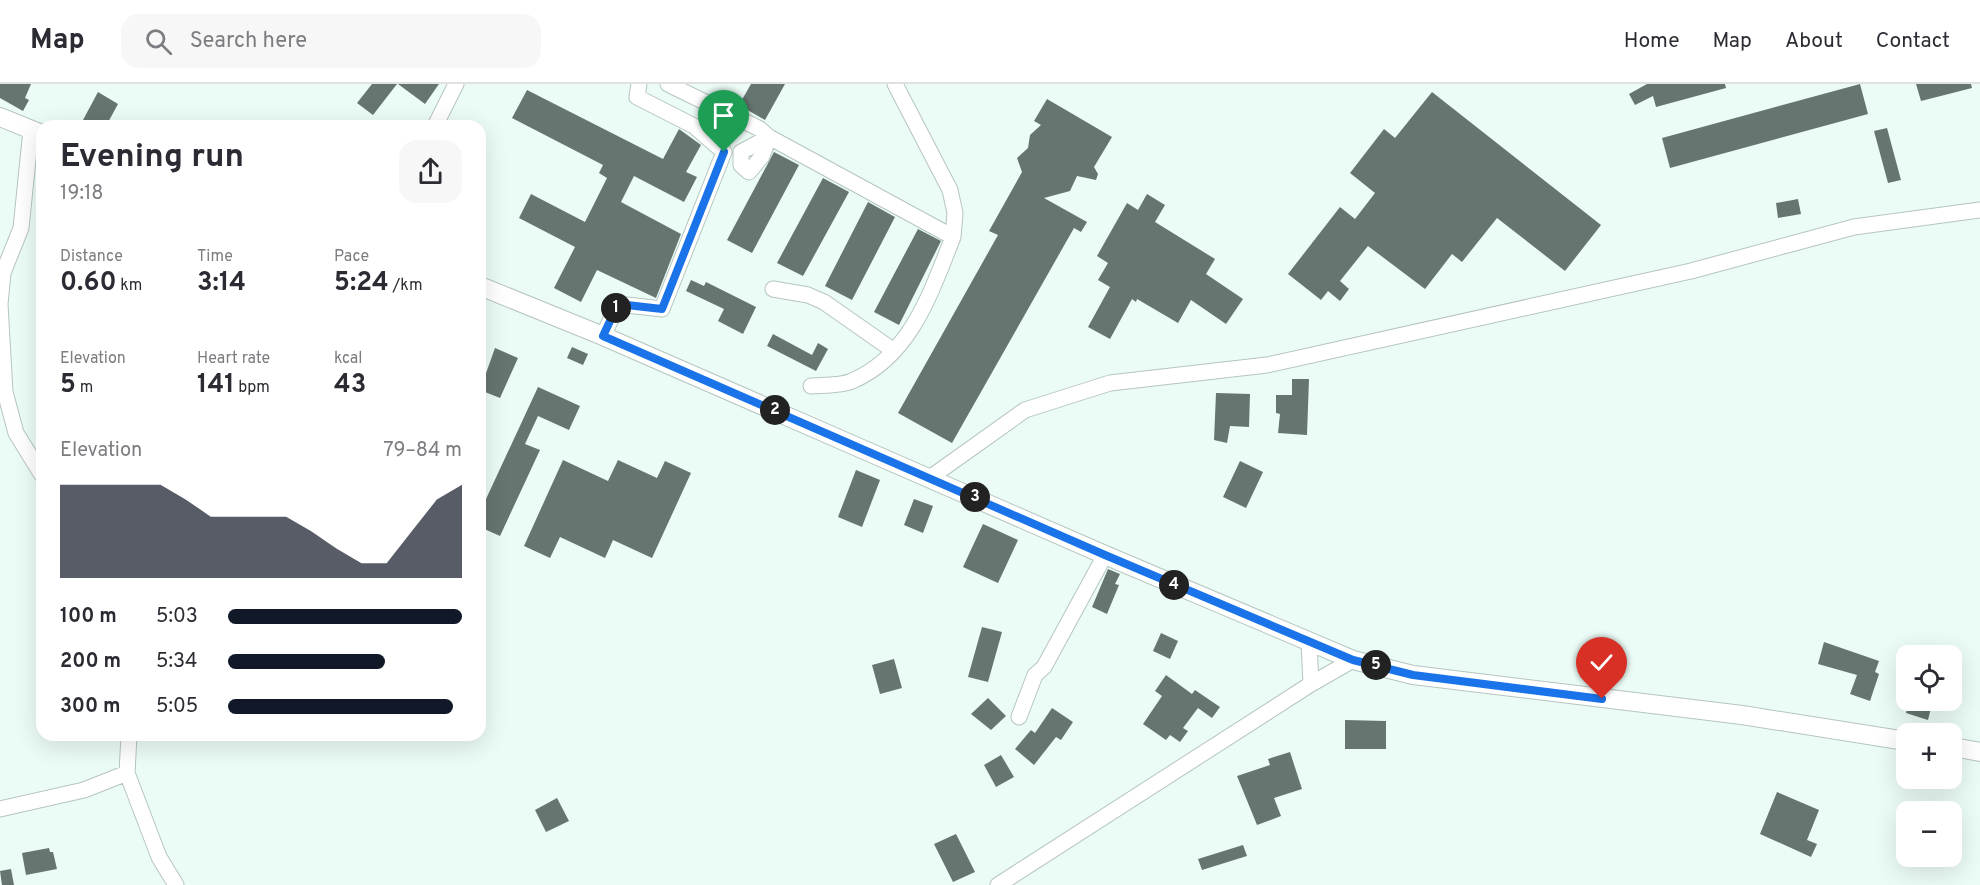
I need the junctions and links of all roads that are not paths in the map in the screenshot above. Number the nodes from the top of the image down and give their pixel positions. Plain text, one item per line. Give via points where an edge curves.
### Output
1 (456, 84) edge
2 (639, 84) edge
3 (668, 84) edge
4 (895, 84) edge
5 (0, 117) edge
6 (438, 120) edge
7 (36, 132) edge
8 (1980, 210) edge
9 (953, 237) junction
10 (486, 288) edge
11 (773, 289) dead end
12 (603, 336) junction
13 (894, 351) junction
14 (811, 386) dead end
15 (2, 397) edge
16 (36, 465) edge
17 (931, 477) junction
18 (1105, 555) junction
19 (1309, 642) junction
20 (1353, 660) junction
21 (1311, 684) junction
22 (1019, 717) dead end
23 (1896, 739) edge
24 (129, 741) edge
25 (1962, 749) edge
26 (1980, 752) edge
27 (127, 773) junction
28 (0, 809) edge
29 (176, 885) edge
30 (998, 885) edge

1 - 6 street
2 - 12 street via 637,97 694,126 724,152 662,309 618,304
3 - 9 street via 759,129
4 - 9 street via 950,190 955,213
5 - 7 main road
7 - 15 street via 21,228 3,273
8 - 17 street via 1854,227 1691,271 1267,365 1110,383 1025,410
9 - 13 street via 916,324
10 - 12 main road
11 - 13 street via 824,302
12 - 17 main road
13 - 14 street via 880,366 850,382
15 - 16 street via 16,433
17 - 18 main road
18 - 19 main road
18 - 22 street via 1044,667 1035,675
19 - 20 main road
19 - 21 street
20 - 21 street
20 - 23 main road via 1452,681 1742,715
21 - 30 street
24 - 27 street
25 - 26 main road
27 - 28 street via 84,790
27 - 29 street via 159,857

